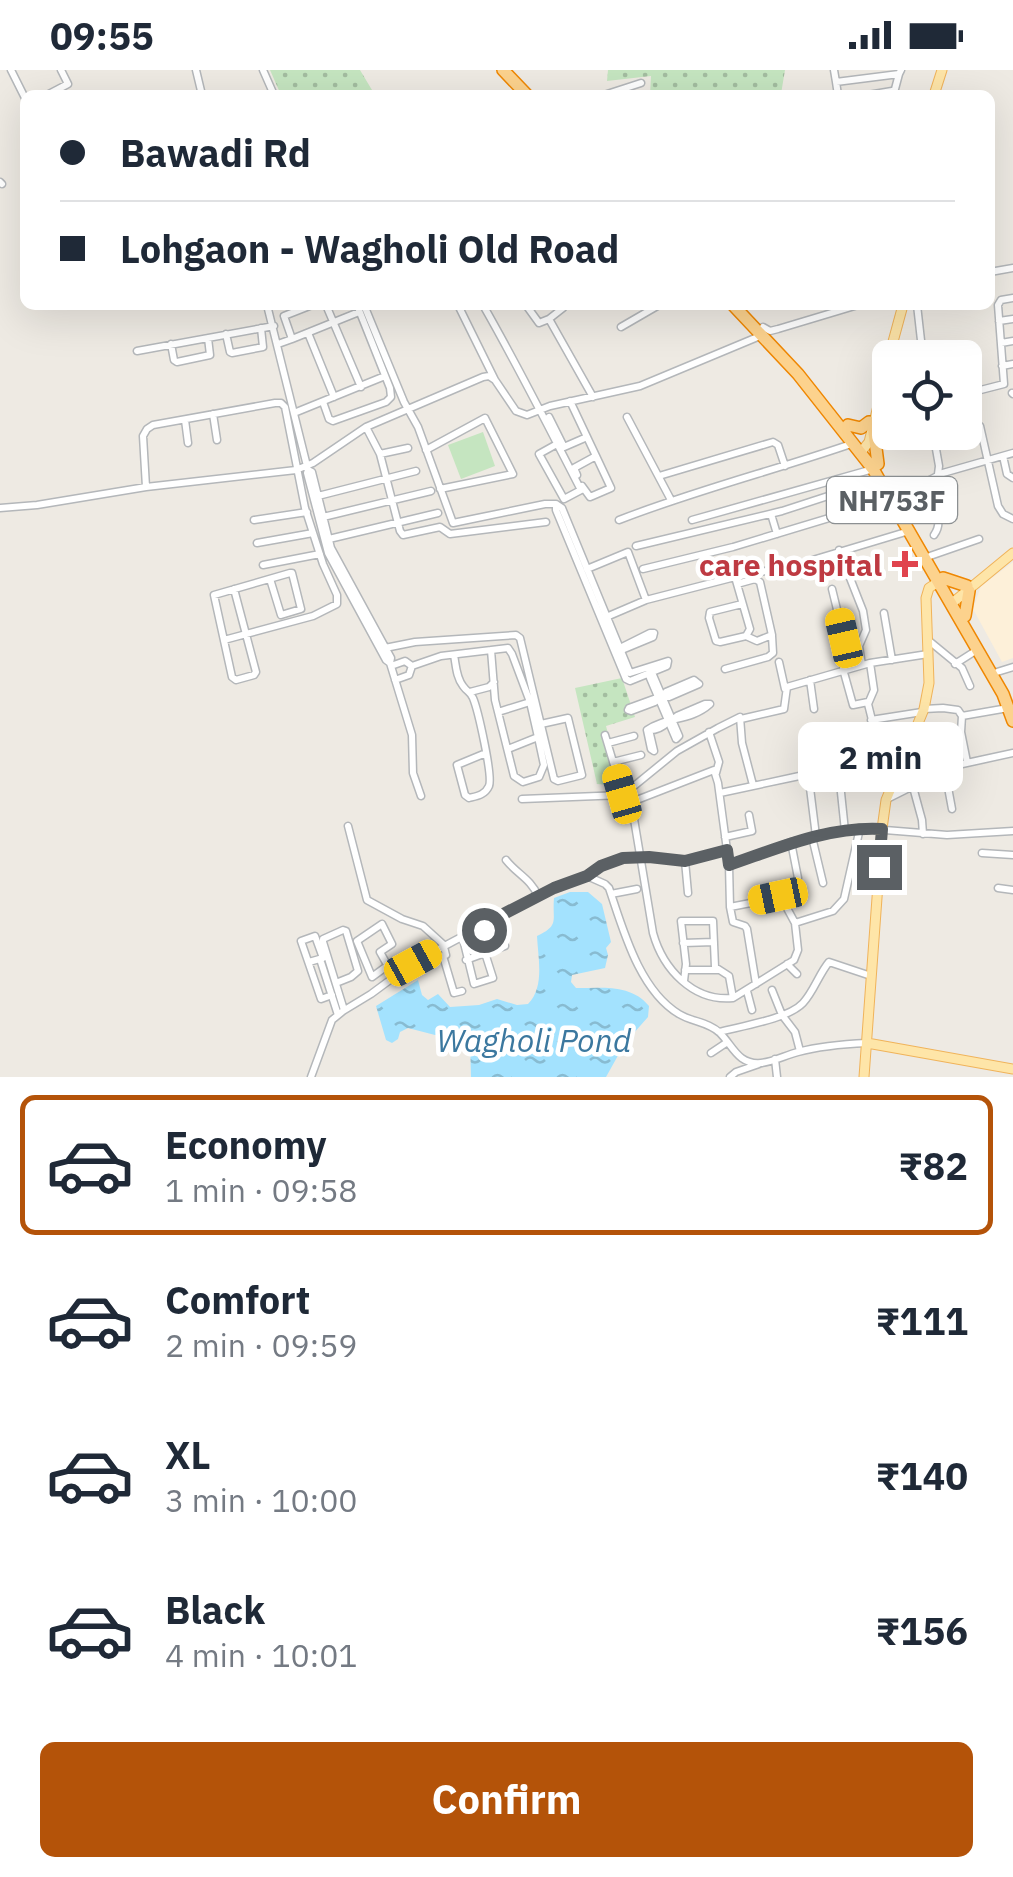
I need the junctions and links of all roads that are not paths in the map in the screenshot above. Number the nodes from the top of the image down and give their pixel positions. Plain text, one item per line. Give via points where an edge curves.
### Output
1 (61, 70) edge
2 (503, 70) edge
3 (512, 70) edge
4 (834, 70) edge
5 (900, 72) edge
6 (860, 74) edge
7 (836, 82) junction
8 (641, 84) dead end
9 (57, 90) edge
10 (522, 90) edge
11 (531, 90) edge
12 (621, 90) edge
13 (837, 90) edge
14 (1013, 298) edge
15 (269, 310) edge
16 (299, 310) edge
17 (328, 310) edge
18 (355, 310) edge
19 (361, 310) edge
20 (361, 310) edge
21 (461, 310) edge
22 (486, 310) edge
23 (529, 310) edge
24 (562, 310) edge
25 (651, 310) edge
26 (739, 310) edge
27 (745, 310) edge
28 (835, 310) edge
29 (902, 310) edge
30 (918, 310) edge
31 (550, 319) junction
32 (1013, 319) edge
33 (999, 321) junction
34 (334, 324) junction
35 (274, 326) junction
36 (622, 327) dead end
37 (261, 328) junction
38 (762, 331) junction
39 (308, 333) junction
40 (226, 334) junction
41 (208, 338) junction
42 (292, 340) junction
43 (922, 340) edge
44 (1013, 341) edge
45 (1000, 343) junction
46 (171, 344) junction
47 (278, 344) junction
48 (137, 351) dead end
49 (1013, 364) edge
50 (1002, 366) junction
51 (385, 376) junction
52 (496, 380) junction
53 (360, 387) junction
54 (982, 390) edge
55 (593, 397) junction
56 (334, 398) junction
57 (570, 401) junction
58 (323, 402) junction
59 (409, 408) junction
60 (539, 410) junction
61 (213, 414) junction
62 (294, 414) junction
63 (550, 417) dead end
64 (627, 417) dead end
65 (185, 419) junction
66 (871, 424) junction
67 (848, 425) junction
68 (366, 427) junction
69 (982, 436) edge
70 (587, 437) junction
71 (217, 440) dead end
72 (188, 443) dead end
73 (557, 444) junction
74 (860, 447) junction
75 (408, 448) dead end
76 (426, 450) junction
77 (936, 450) edge
78 (1013, 453) edge
79 (380, 454) junction
80 (596, 456) junction
81 (1003, 456) junction
82 (987, 460) junction
83 (785, 466) junction
84 (308, 468) junction
85 (296, 470) junction
86 (416, 471) dead end
87 (877, 471) junction
88 (659, 476) junction
89 (938, 476) junction
90 (386, 478) junction
91 (1013, 478) edge
92 (921, 484) junction
93 (146, 487) junction
94 (440, 489) junction
95 (431, 491) dead end
96 (318, 496) junction
97 (894, 498) junction
98 (671, 500) junction
99 (392, 501) junction
100 (0, 508) edge
101 (307, 512) junction
102 (438, 512) dead end
103 (772, 514) junction
104 (323, 518) junction
105 (1013, 519) edge
106 (254, 520) dead end
107 (619, 520) dead end
108 (692, 520) dead end
109 (398, 522) junction
110 (546, 522) dead end
111 (910, 531) junction
112 (313, 533) junction
113 (777, 534) junction
114 (934, 536) dead end
115 (979, 539) dead end
116 (329, 540) junction
117 (257, 543) dead end
118 (636, 546) dead end
119 (840, 550) junction
120 (1013, 553) edge
121 (320, 554) junction
122 (930, 556) junction
123 (262, 565) dead end
124 (584, 567) junction
125 (643, 569) dead end
126 (270, 579) junction
127 (736, 580) junction
128 (941, 580) junction
129 (970, 587) junction
130 (832, 588) dead end
131 (234, 590) junction
132 (646, 600) junction
133 (953, 600) junction
134 (742, 604) junction
135 (884, 613) dead end
136 (965, 616) junction
137 (604, 617) junction
138 (287, 618) junction
139 (245, 634) junction
140 (772, 635) junction
141 (746, 636) junction
142 (927, 639) junction
143 (224, 640) junction
144 (860, 642) junction
145 (383, 648) junction
146 (617, 649) junction
147 (491, 650) junction
148 (978, 650) junction
149 (454, 654) junction
150 (929, 654) junction
151 (892, 660) junction
152 (779, 662) dead end
153 (866, 664) junction
154 (956, 664) junction
155 (390, 665) junction
156 (412, 666) junction
157 (1013, 668) edge
158 (725, 669) dead end
159 (843, 669) junction
160 (997, 672) junction
161 (395, 680) junction
162 (810, 680) junction
163 (494, 682) junction
164 (970, 686) dead end
165 (785, 688) junction
166 (468, 692) junction
167 (660, 697) junction
168 (530, 702) junction
169 (868, 702) junction
170 (1011, 704) edge
171 (814, 709) dead end
172 (924, 710) junction
173 (498, 712) junction
174 (962, 716) junction
175 (741, 719) junction
176 (871, 720) junction
177 (670, 721) junction
178 (1013, 721) edge
179 (542, 724) junction
180 (709, 732) junction
181 (538, 737) junction
182 (508, 749) junction
183 (486, 753) junction
184 (1013, 753) edge
185 (641, 754) dead end
186 (613, 762) junction
187 (967, 762) junction
188 (900, 766) junction
189 (945, 771) junction
190 (716, 773) junction
191 (840, 782) dead end
192 (752, 785) junction
193 (913, 787) junction
194 (896, 790) junction
195 (720, 793) junction
196 (622, 794) junction
197 (421, 796) dead end
198 (522, 798) dead end
199 (629, 803) junction
200 (952, 808) dead end
201 (749, 815) dead end
202 (348, 826) dead end
203 (860, 828) junction
204 (882, 829) junction
205 (845, 831) junction
206 (1013, 831) edge
207 (922, 834) junction
208 (814, 836) junction
209 (725, 837) junction
210 (791, 842) junction
211 (727, 850) junction
212 (982, 854) dead end
213 (1013, 854) edge
214 (640, 858) junction
215 (506, 860) dead end
216 (685, 861) junction
217 (729, 865) junction
218 (587, 876) junction
219 (823, 883) dead end
220 (998, 888) dead end
221 (637, 889) dead end
222 (1013, 890) edge
223 (611, 894) junction
224 (688, 894) dead end
225 (538, 896) junction
226 (784, 899) junction
227 (730, 907) junction
228 (796, 924) junction
229 (483, 929) junction
230 (714, 942) junction
231 (684, 943) junction
232 (444, 946) junction
233 (485, 954) junction
234 (320, 959) junction
235 (466, 960) junction
236 (310, 962) junction
237 (787, 964) junction
238 (387, 966) junction
239 (685, 970) junction
240 (718, 970) junction
241 (797, 974) dead end
242 (872, 976) junction
243 (394, 977) junction
244 (684, 982) junction
245 (336, 983) junction
246 (756, 985) junction
247 (462, 990) dead end
248 (772, 990) dead end
249 (747, 991) junction
250 (332, 995) junction
251 (734, 998) junction
252 (752, 1010) dead end
253 (341, 1012) junction
254 (782, 1015) junction
255 (719, 1032) junction
256 (726, 1043) junction
257 (867, 1044) junction
258 (800, 1051) junction
259 (712, 1053) dead end
260 (775, 1058) junction
261 (760, 1063) junction
262 (1013, 1069) edge
263 (311, 1077) edge
264 (730, 1077) edge
265 (777, 1077) edge
266 (864, 1077) edge

1 - 9 street via 68,84
2 - 10 highway
3 - 11 highway
4 - 7 street
5 - 6 street
6 - 7 street
7 - 13 street
8 - 12 street
14 - 33 street via 998,303
15 - 35 street
16 - 42 street via 284,316
17 - 34 street
18 - 34 street
19 - 51 street
20 - 59 street
21 - 52 street
22 - 60 street
23 - 31 street via 538,323
24 - 31 street
25 - 36 street
26 - 38 highway, NH753F
27 - 38 highway, NH753F
28 - 38 street
29 - 66 main road
30 - 43 street
31 - 55 street
32 - 33 street
33 - 45 street
34 - 39 street
34 - 53 street
35 - 37 street
35 - 47 street
37 - 40 street
37 - 40 street via 264,347 232,353
38 - 55 street via 640,386
38 - 67 highway, NH753F
38 - 74 highway, NH753F
39 - 42 street
39 - 56 street
40 - 41 street
41 - 46 street
41 - 46 street via 210,355 178,362
42 - 47 street
44 - 45 street
45 - 50 street
46 - 48 street
47 - 62 street
49 - 50 street
50 - 54 street via 1004,384
51 - 53 street
51 - 58 street via 391,397 379,405 333,422
52 - 59 street via 483,377
52 - 60 street via 521,415
53 - 56 street
55 - 57 street
56 - 58 street
57 - 60 street
57 - 70 street
58 - 62 street
59 - 68 street
59 - 76 street
60 - 73 street
61 - 65 street
61 - 71 street
61 - 85 street via 280,403
62 - 84 street
63 - 70 street via 564,447
64 - 88 street
65 - 72 street
65 - 93 street via 146,429
66 - 67 highway
66 - 74 main road
66 - 87 highway
67 - 74 highway, NH753F
68 - 79 street
68 - 84 street
69 - 82 street
70 - 80 street
73 - 73 street via 539,454 564,499 581,490
74 - 83 street
74 - 87 highway, NH753F
75 - 79 street
76 - 94 street
76 - 94 street via 485,418 513,474
77 - 89 street
78 - 81 street
79 - 90 street
80 - 80 street via 612,488 590,497 574,469
81 - 82 street
81 - 91 street
82 - 89 street
82 - 105 street via 998,506
83 - 88 street via 773,442
83 - 98 street
84 - 85 street
84 - 96 street
84 - 145 street via 328,553
85 - 93 street
85 - 101 street
86 - 90 street
87 - 97 highway, NH753F
87 - 103 street
87 - 108 street
88 - 98 street
89 - 92 street
90 - 96 street
90 - 99 street
92 - 97 street
92 - 114 street via 939,522
93 - 100 street
94 - 124 street via 453,523 556,504
95 - 99 street
96 - 104 street
97 - 111 highway, NH753F
97 - 113 street
97 - 122 highway, NH753F
98 - 107 street
99 - 104 street
99 - 109 street
101 - 106 street
101 - 112 street
102 - 109 street
103 - 113 street
103 - 118 street
104 - 116 street
109 - 110 street via 406,535 437,527 450,534
109 - 116 street
111 - 119 street
111 - 128 highway, NH753F
112 - 117 street
112 - 121 street
113 - 125 street
115 - 122 street
116 - 145 street
119 - 127 street
119 - 144 street via 863,611
120 - 129 main road
121 - 123 street
121 - 138 street via 337,604 313,616
122 - 128 highway, NH753F
124 - 132 street via 628,552
124 - 137 street
126 - 131 street
126 - 138 street
126 - 138 street via 294,576 302,607
127 - 132 street
127 - 134 street
127 - 140 street via 760,582
128 - 129 highway
128 - 133 highway, NH753F
128 - 142 main road via 926,598
129 - 133 main road
129 - 136 highway
130 - 144 street via 844,638
131 - 139 street
131 - 143 street via 214,595
132 - 137 street
133 - 136 highway, NH753F
133 - 148 highway, NH753F
134 - 141 street
134 - 141 street via 710,612 709,618 716,641
135 - 151 street
136 - 160 highway, NH753F
137 - 146 street
138 - 139 street
139 - 143 street
139 - 143 street via 254,675 233,679
140 - 141 street via 757,641
140 - 158 street via 772,655
142 - 150 main road
142 - 154 street
144 - 153 street
145 - 155 street
145 - 179 street via 516,635
146 - 146 street via 650,632 654,633 653,638
146 - 167 street via 630,677 649,671
147 - 149 street
147 - 163 street
147 - 168 street via 510,650
148 - 154 street
148 - 170 highway, NH753F
149 - 156 street
149 - 166 street
150 - 151 street
150 - 172 main road
151 - 153 street
152 - 165 street
153 - 159 street
153 - 169 street via 874,690
154 - 164 street
155 - 156 street
155 - 161 street
156 - 161 street via 409,675
157 - 160 street
159 - 162 street
159 - 169 street via 853,705
160 - 170 highway, NH753F
161 - 197 street
162 - 165 street
162 - 171 street
163 - 166 street
163 - 173 street
165 - 175 street via 784,709
166 - 183 street
167 - 167 street via 694,680 699,684 669,697
167 - 177 street
168 - 173 street
168 - 181 street
169 - 176 street
170 - 174 street
170 - 178 highway, NH753F
172 - 174 street via 950,708
172 - 176 street
172 - 188 main road
173 - 182 street
174 - 187 street
175 - 180 street
175 - 192 street
176 - 188 street via 882,759
177 - 177 street via 676,716 710,704 706,709
177 - 186 street via 606,739
179 - 179 street via 568,718 582,776 554,778
180 - 190 street
180 - 196 street
181 - 182 street
181 - 182 street via 544,765 538,777 518,781
183 - 183 street via 457,765 468,798 488,788
184 - 187 street
185 - 186 street
186 - 196 street
187 - 189 street
188 - 194 main road
189 - 193 street
189 - 200 street
190 - 195 street
190 - 199 street
191 - 205 street
192 - 195 street
192 - 208 street via 807,776
193 - 194 street
193 - 207 street
194 - 204 main road via 886,800
195 - 209 street
196 - 198 street
196 - 199 street
199 - 214 street
201 - 209 street via 752,831
202 - 232 street via 367,900 422,926
203 - 204 street
203 - 205 street
203 - 228 street via 844,899 833,911
204 - 207 street
204 - 242 main road
205 - 208 street
206 - 207 street
208 - 210 street
208 - 219 street
209 - 211 street
210 - 217 street
210 - 226 street via 798,878
211 - 216 street
211 - 217 street
212 - 213 street
214 - 216 street
214 - 218 street via 605,864
214 - 244 street via 658,951
215 - 225 street
216 - 224 street
217 - 227 street
218 - 223 street
218 - 225 street
220 - 222 street
221 - 223 street
223 - 255 street via 647,981 679,1014
225 - 229 street
226 - 227 street
226 - 228 street
227 - 246 street via 733,922 748,930
228 - 237 street via 798,950
229 - 232 street
229 - 233 street via 499,928 505,946
229 - 235 street via 464,943
230 - 231 street
230 - 231 street via 713,921 681,920
230 - 240 street
231 - 239 street
232 - 243 street
232 - 247 street via 454,993
233 - 235 street
233 - 235 street via 493,978 474,984
234 - 236 street
234 - 236 street via 316,936 301,941
234 - 250 street
236 - 250 street via 321,999
237 - 241 street
237 - 246 street
238 - 238 street via 380,952 392,944 382,924 357,941 372,977
238 - 243 street
239 - 240 street
239 - 244 street
240 - 251 street via 727,972
242 - 254 street via 829,962 803,1004
242 - 257 main road
243 - 253 street
244 - 251 street via 703,995
245 - 245 street via 323,939 343,930 358,970
245 - 253 street
246 - 249 street
248 - 254 street
249 - 251 street
249 - 252 street
250 - 253 street
253 - 263 street
254 - 255 street
254 - 258 street
255 - 256 street
256 - 259 street
256 - 261 street via 737,1056
257 - 258 street
257 - 262 main road
257 - 266 main road
258 - 260 street
260 - 261 street
260 - 265 street
261 - 264 street

